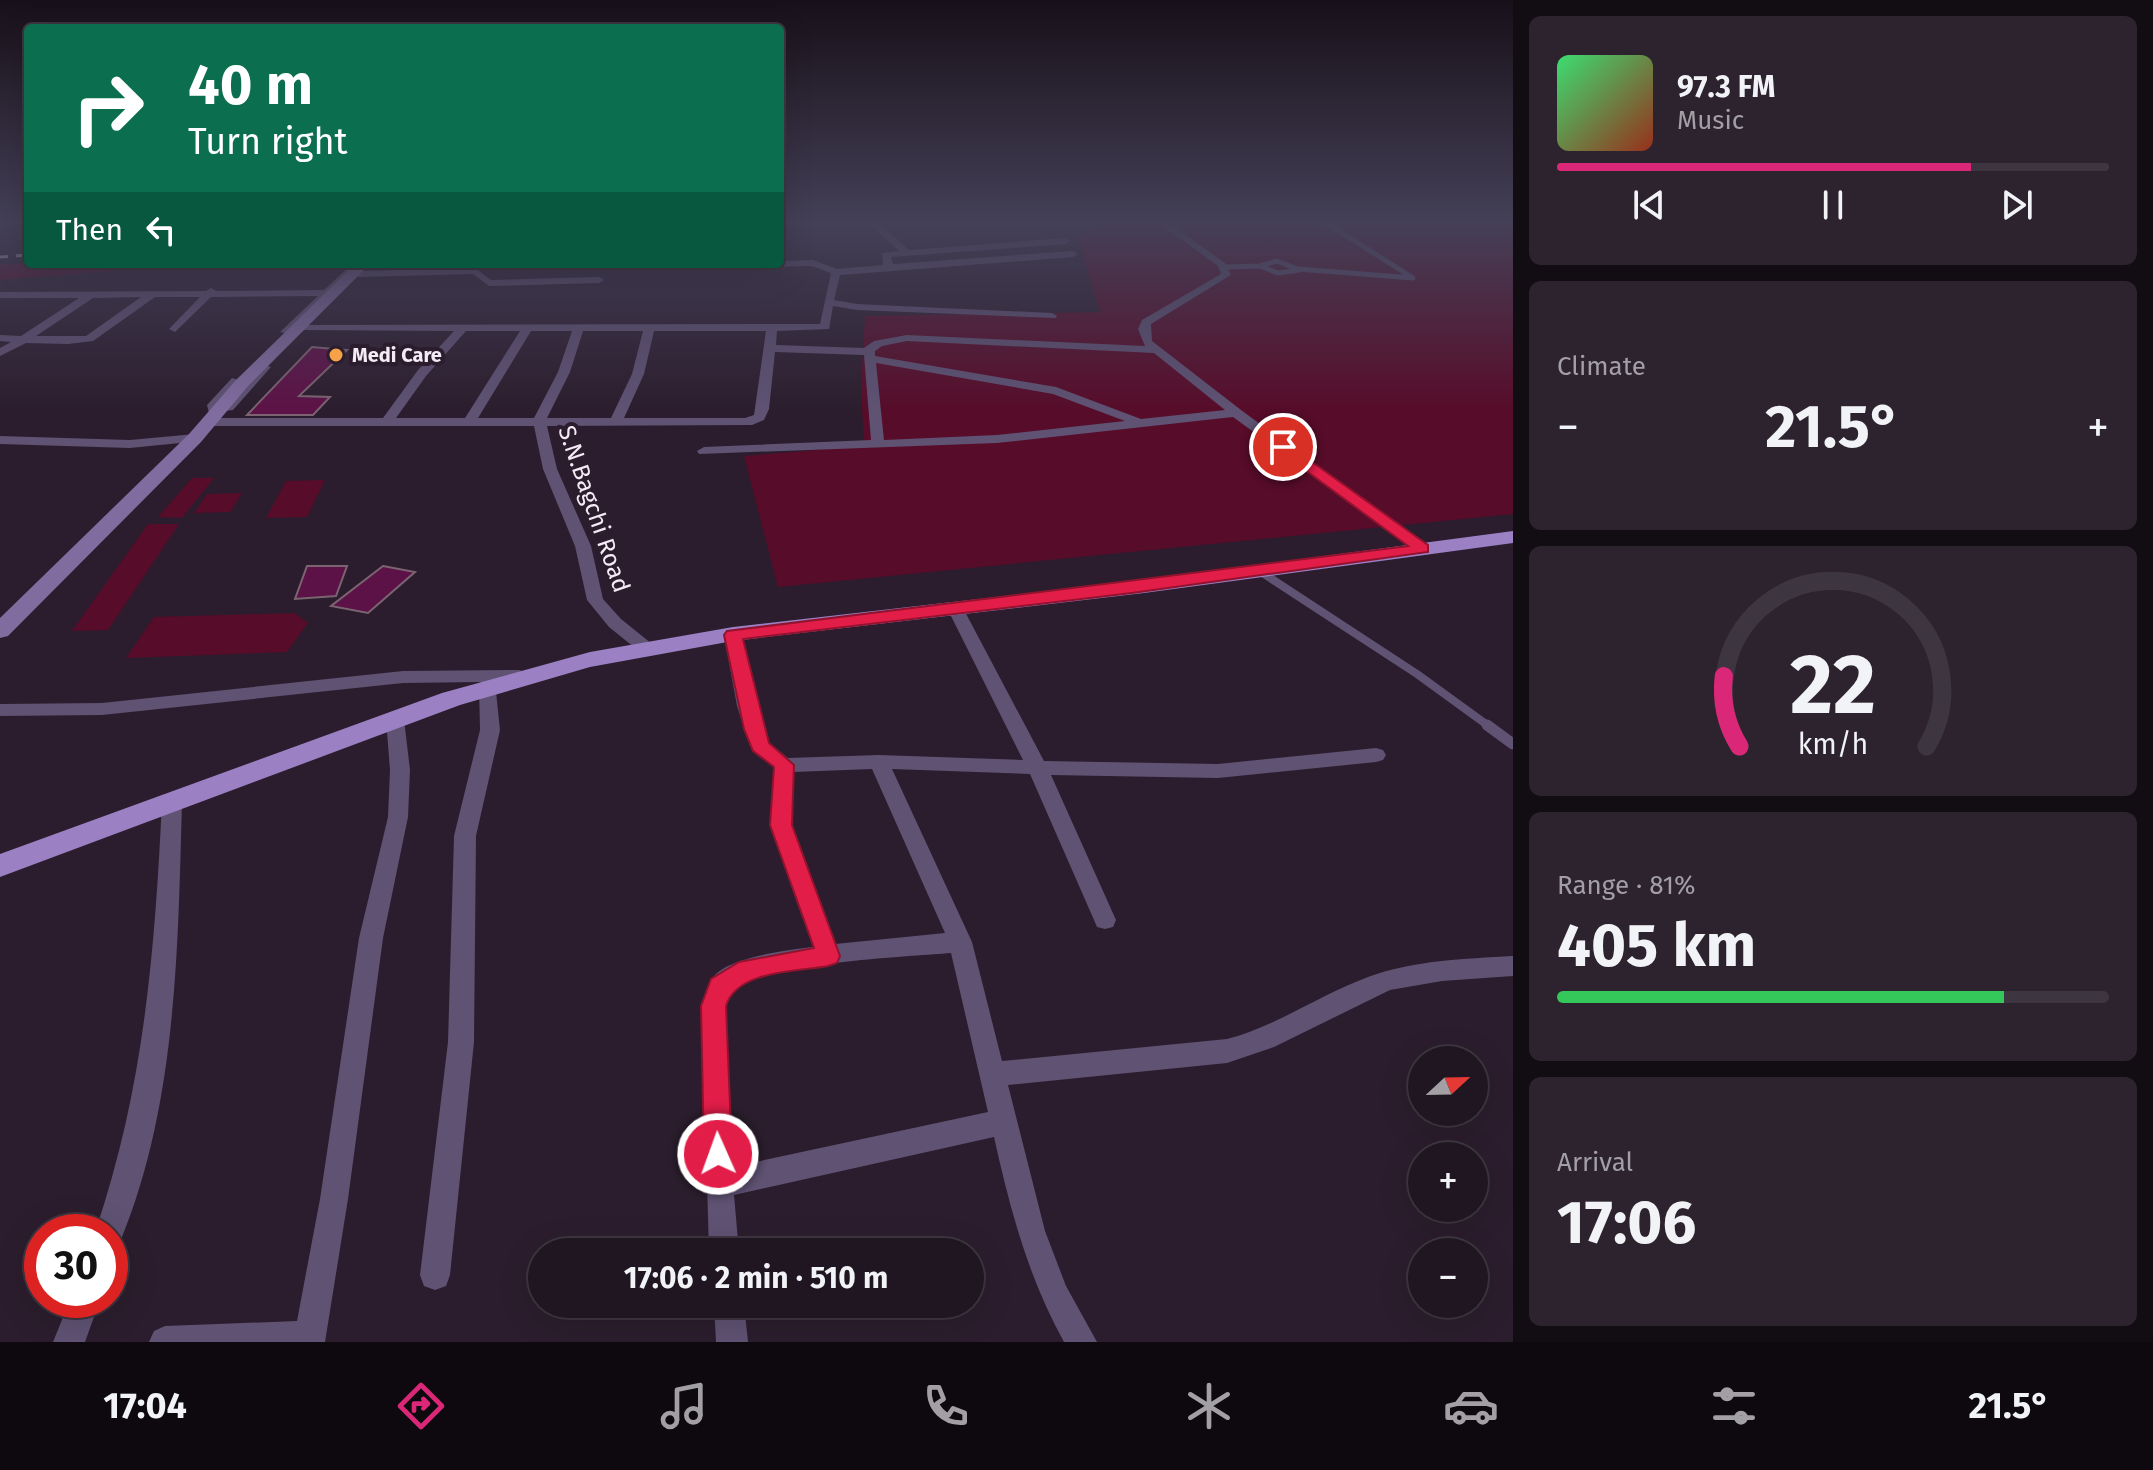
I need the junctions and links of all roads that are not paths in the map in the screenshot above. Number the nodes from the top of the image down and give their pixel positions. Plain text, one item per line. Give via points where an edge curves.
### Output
1 (333, 287) edge
2 (338, 287) edge
3 (342, 287) edge
4 (832, 287) edge
5 (1209, 287) edge
6 (211, 291) junction
7 (154, 293) junction
8 (324, 293) junction
9 (0, 295) edge
10 (90, 295) junction
11 (828, 302) junction
12 (1052, 316) dead end
13 (465, 326) junction
14 (529, 326) junction
15 (579, 326) junction
16 (305, 328) junction
17 (649, 328) junction
18 (772, 328) junction
19 (175, 329) dead end
20 (0, 338) edge
21 (25, 338) junction
22 (770, 348) junction
23 (1155, 350) junction
24 (0, 353) edge
25 (870, 356) junction
26 (1236, 413) junction
27 (213, 417) junction
28 (470, 420) junction
29 (387, 421) junction
30 (539, 421) junction
31 (616, 421) junction
32 (1136, 421) junction
33 (195, 438) junction
34 (0, 440) edge
35 (878, 443) junction
36 (130, 444) junction
37 (704, 451) dead end
38 (178, 455) junction
39 (1513, 537) edge
40 (1422, 548) junction
41 (1258, 570) junction
42 (955, 608) junction
43 (0, 631) edge
44 (733, 635) junction
45 (646, 648) junction
46 (519, 676) junction
47 (488, 686) junction
48 (0, 710) edge
49 (395, 719) junction
50 (1513, 744) edge
51 (1376, 755) dead end
52 (879, 762) junction
53 (784, 765) junction
54 (1038, 769) junction
55 (172, 801) junction
56 (0, 866) edge
57 (1105, 920) dead end
58 (960, 942) junction
59 (828, 956) junction
60 (1513, 966) edge
61 (992, 1074) junction
62 (1004, 1122) junction
63 (719, 1184) junction
64 (116, 1214) edge
65 (723, 1238) edge
66 (435, 1275) dead end
67 (78, 1318) edge
68 (730, 1318) edge
69 (310, 1339) edge
70 (69, 1342) edge
71 (165, 1342) edge
72 (732, 1342) edge
73 (1081, 1342) edge

1 - 8 street
2 - 27 street
3 - 16 street
4 - 11 street
5 - 23 street via 1146,322 1145,335
6 - 7 street
6 - 8 street
6 - 19 street
7 - 10 street
7 - 21 street via 89,339
8 - 27 street via 213,405
9 - 10 street
10 - 21 street
11 - 12 street
11 - 18 street via 825,327
13 - 14 street
13 - 16 street
13 - 29 street
14 - 15 street
14 - 28 street
15 - 17 street
15 - 30 street, S.N.Bagchi Road via 564,372
16 - 27 street via 232,406
17 - 18 street
17 - 31 street, S.N.Bagchi Road via 638,374
18 - 22 street
20 - 21 street
21 - 24 street
22 - 25 street
22 - 31 street via 763,409 754,420
23 - 25 street via 907,338 878,343
23 - 26 street
25 - 32 street via 1056,391
25 - 35 street
26 - 32 street
26 - 40 street
27 - 29 street
27 - 33 street
28 - 29 street
28 - 30 street
30 - 31 street
30 - 45 street, S.N.Bagchi Road via 550,469 583,546 595,600
32 - 35 street via 997,439
33 - 36 street
33 - 38 street
34 - 36 street
35 - 37 street
36 - 38 street
38 - 43 street
39 - 40 main road
40 - 41 main road
41 - 42 main road
41 - 50 lane via 1450,696
42 - 44 main road
42 - 54 street
44 - 45 main road
44 - 53 street via 760,746
45 - 46 main road
46 - 47 main road
46 - 48 street via 403,677 102,709
47 - 49 main road
47 - 66 street via 490,730 465,836 461,1042
49 - 55 main road
49 - 69 street via 398,817 371,938
51 - 54 street via 1218,771
52 - 53 street
52 - 54 street
52 - 58 street
53 - 59 street via 781,825
54 - 57 street
55 - 56 main road
55 - 64 street via 159,1024 133,1157
58 - 59 street
58 - 61 street
59 - 63 street via 739,972 720,986 714,1006
60 - 61 street via 1394,978 1339,1001 1288,1031 1227,1051
61 - 62 street
62 - 63 street
62 - 73 street via 1043,1268
63 - 65 street
67 - 70 street
68 - 72 street
69 - 71 street

